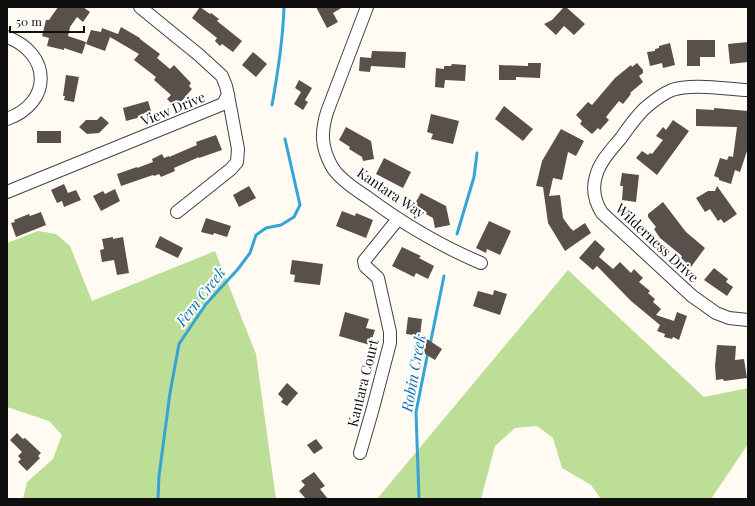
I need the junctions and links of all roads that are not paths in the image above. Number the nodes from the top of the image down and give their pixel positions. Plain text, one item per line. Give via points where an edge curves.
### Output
1 (140, 7) edge
2 (367, 7) edge
3 (7, 37) edge
4 (748, 90) edge
5 (228, 95) junction
6 (7, 119) edge
7 (7, 192) edge
8 (177, 212) dead end
9 (398, 220) junction
10 (481, 263) dead end
11 (748, 320) edge
12 (360, 453) dead end

1 - 5 street via 222,76
2 - 9 street, Kantara Way via 327,112 323,127 323,145 331,166 350,185
3 - 6 street via 23,46 33,56 40,66 41,77 37,94 30,105 22,113
4 - 11 street, Wilderness Drive via 688,87 660,97 640,113 602,163 595,177 594,188 598,207 607,219 682,288 716,313 729,318
5 - 7 street, View Drive via 223,104
5 - 8 street via 237,139 237,162 232,169
9 - 10 street, Kantara Way
9 - 12 street, Kantara Court via 364,260 365,266 378,278 390,343

